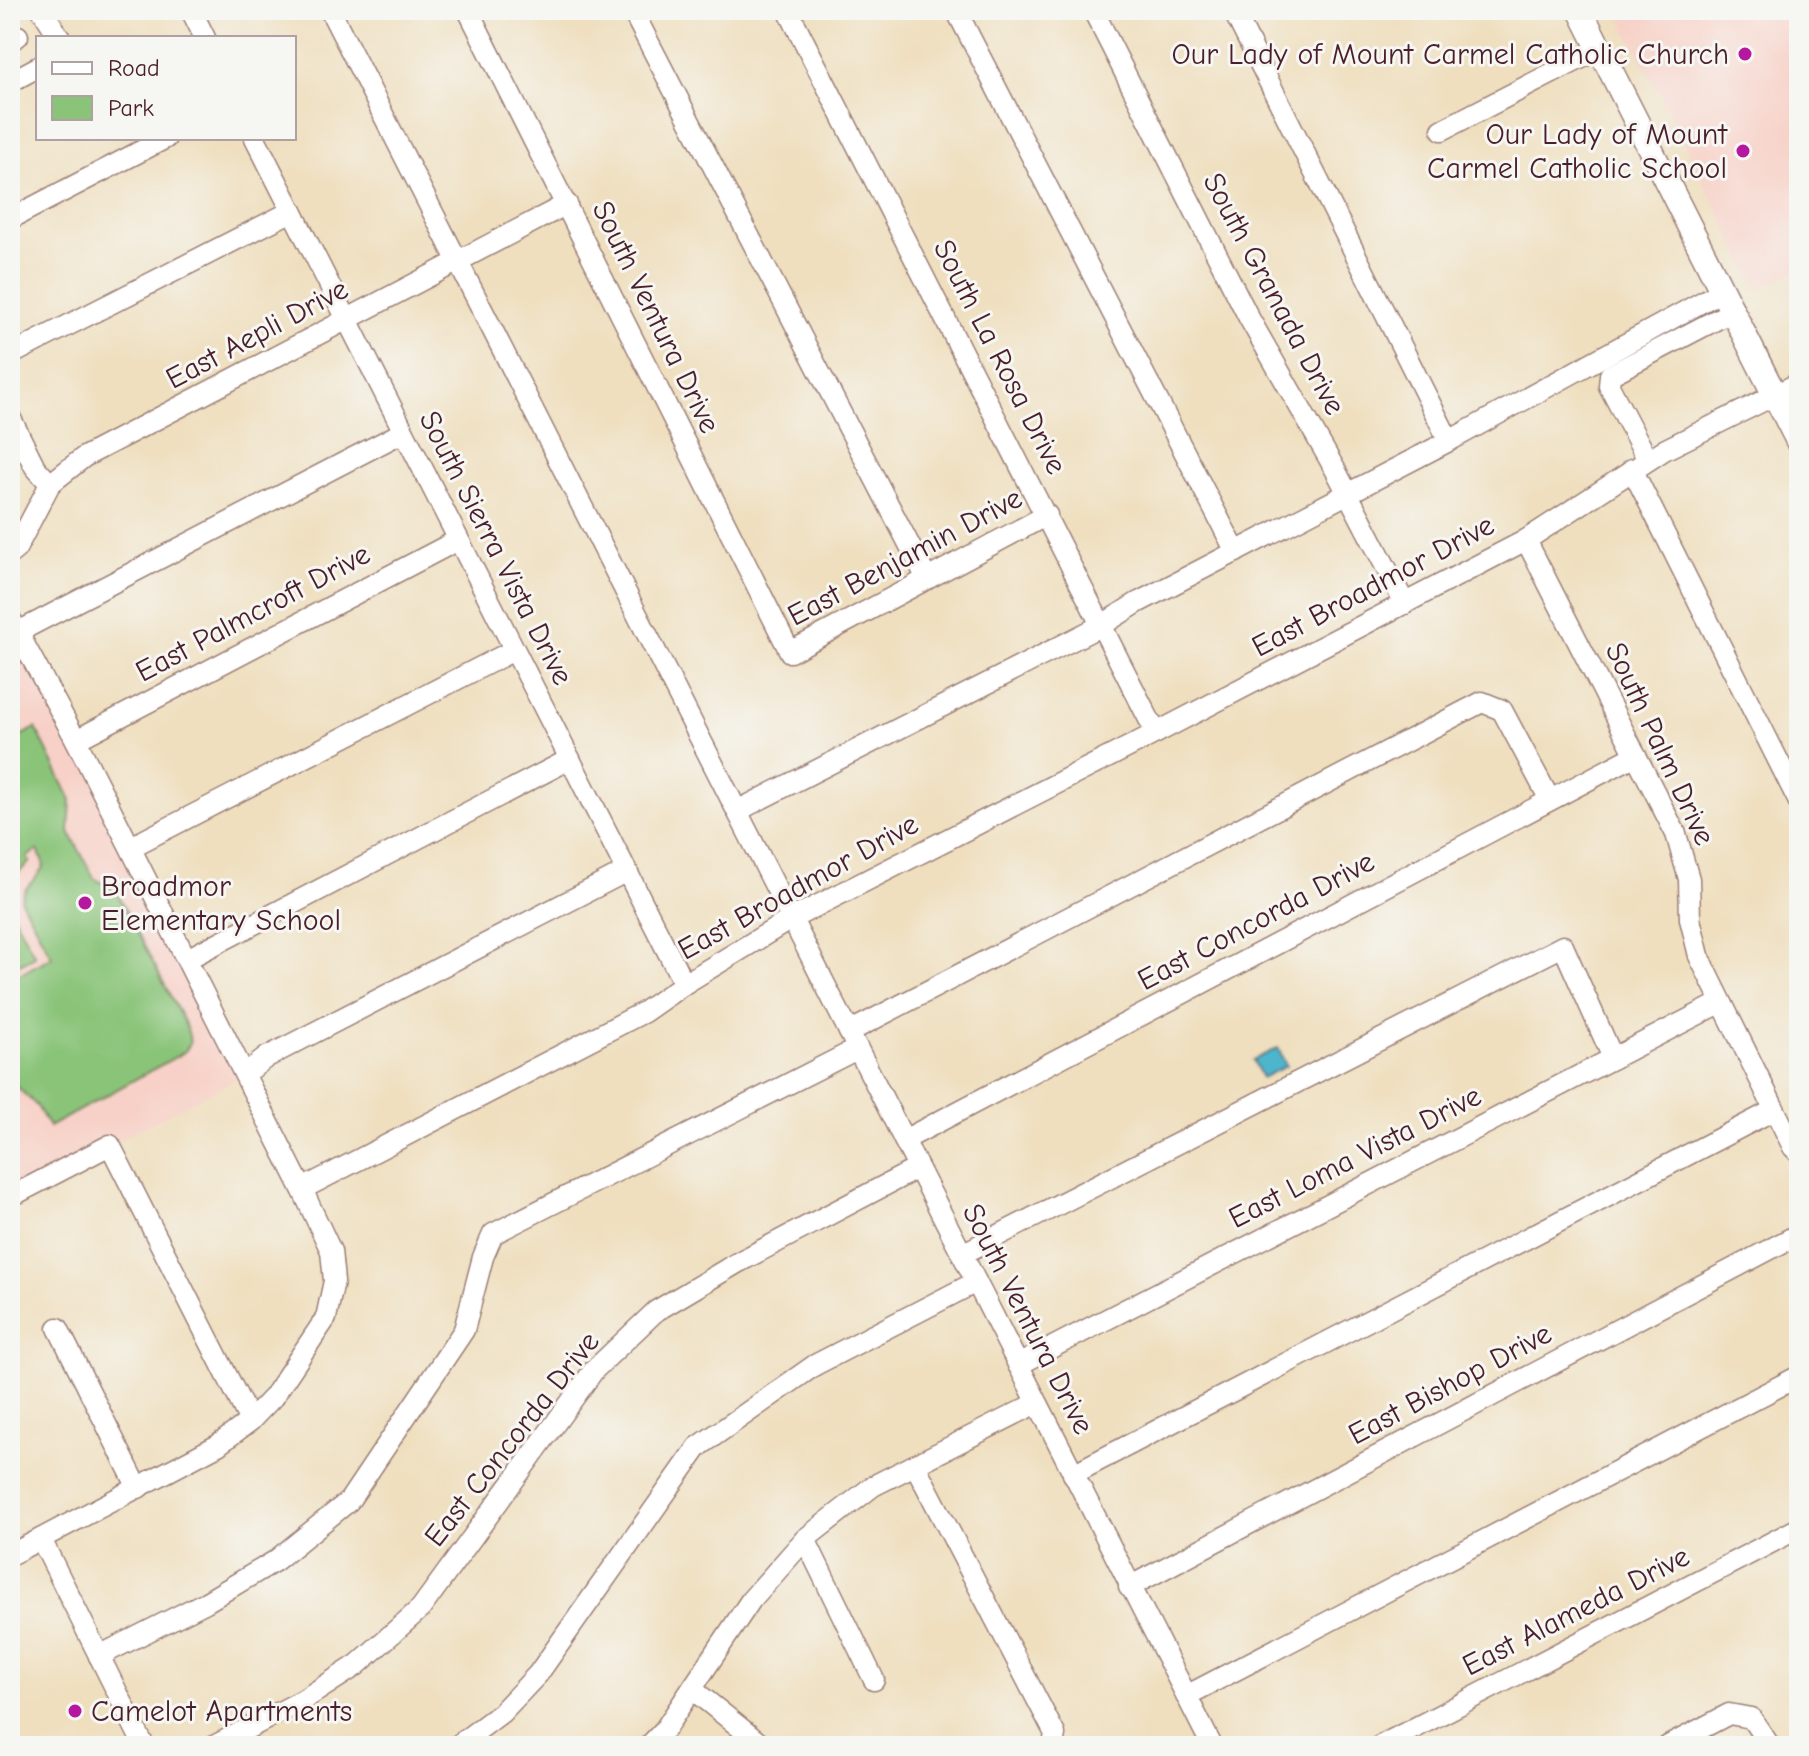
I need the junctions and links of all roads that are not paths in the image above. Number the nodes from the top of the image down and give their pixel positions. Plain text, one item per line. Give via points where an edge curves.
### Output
1 (42, 10) edge
2 (191, 10) edge
3 (330, 10) edge
4 (468, 10) edge
5 (632, 10) edge
6 (788, 10) edge
7 (956, 10) edge
8 (1093, 10) edge
9 (1233, 10) edge
10 (1580, 10) edge
11 (59, 36) edge
12 (204, 36) edge
13 (1599, 49) junction
14 (36, 68) edge
15 (10, 82) edge
16 (1442, 130) dead end
17 (120, 140) edge
18 (162, 140) edge
19 (256, 140) edge
20 (130, 157) junction
21 (567, 204) junction
22 (292, 211) junction
23 (10, 219) edge
24 (459, 261) junction
25 (1728, 301) junction
26 (347, 321) junction
27 (10, 355) edge
28 (1799, 383) edge
29 (1775, 395) junction
30 (10, 417) edge
31 (403, 432) junction
32 (1449, 441) junction
33 (1799, 443) edge
34 (1640, 464) junction
35 (50, 484) junction
36 (1348, 494) junction
37 (1047, 515) junction
38 (458, 540) junction
39 (1526, 540) junction
40 (1236, 552) junction
41 (10, 554) edge
42 (927, 579) junction
43 (1405, 604) junction
44 (14, 625) edge
45 (1102, 625) junction
46 (514, 650) junction
47 (790, 652) joint
48 (1156, 733) junction
49 (76, 740) junction
50 (1636, 755) junction
51 (570, 759) junction
52 (1550, 800) junction
53 (1799, 802) edge
54 (737, 811) junction
55 (131, 847) junction
56 (627, 871) junction
57 (791, 919) junction
58 (187, 959) junction
59 (684, 984) junction
60 (1720, 1003) junction
61 (853, 1040) junction
62 (1613, 1058) junction
63 (245, 1074) junction
64 (1774, 1110) junction
65 (904, 1140) junction
66 (1799, 1153) edge
67 (918, 1168) junction
68 (302, 1189) junction
69 (10, 1197) edge
70 (1799, 1234) edge
71 (962, 1254) junction
72 (976, 1282) junction
73 (58, 1328) dead end
74 (1018, 1365) junction
75 (1799, 1376) edge
76 (1037, 1403) junction
77 (250, 1421) junction
78 (915, 1465) junction
79 (1073, 1474) junction
80 (138, 1488) junction
81 (1797, 1535) edge
82 (41, 1539) junction
83 (805, 1539) junction
84 (13, 1545) edge
85 (1129, 1587) junction
86 (99, 1656) junction
87 (874, 1680) dead end
88 (692, 1689) junction
89 (1186, 1696) junction
90 (144, 1746) edge
91 (214, 1746) edge
92 (457, 1746) edge
93 (649, 1746) edge
94 (763, 1746) edge
95 (1053, 1746) edge
96 (1212, 1746) edge
97 (1380, 1746) edge
98 (1668, 1746) edge
99 (1770, 1746) edge

1 - 11 street
2 - 12 street
3 - 24 street, South Ventura Drive
4 - 21 street, South Ventura Drive
5 - 42 street
6 - 37 street, South La Rosa Drive
7 - 40 street
8 - 36 street, South Granada Drive via 1249,318
9 - 32 street
10 - 13 main road
13 - 16 street
13 - 25 main road
14 - 15 street
17 - 20 street
18 - 20 street
19 - 22 street, South Sierra Vista Drive
20 - 23 street
21 - 24 street, East Aepli Drive
21 - 47 street, South Ventura Drive
22 - 26 street, South Sierra Vista Drive
22 - 27 street
24 - 26 street, East Aepli Drive
24 - 54 street, South Ventura Drive
25 - 29 main road
25 - 32 street
25 - 34 street via 1610,375 1609,386
26 - 31 street, South Sierra Vista Drive
26 - 35 street, East Aepli Drive via 84,457
28 - 29 street, East Broadmor Drive
29 - 33 main road
29 - 34 street, East Broadmor Drive
30 - 35 street via 35,467
31 - 38 street, South Sierra Vista Drive
31 - 44 street
32 - 36 street
34 - 39 street, East Broadmor Drive
34 - 53 street
35 - 41 street, East Aepli Drive
36 - 40 street
36 - 43 street, South Granada Drive
37 - 42 street, East Benjamin Drive
37 - 45 street, South La Rosa Drive
38 - 46 street, South Sierra Vista Drive
38 - 49 street, East Palmcroft Drive
39 - 43 street, East Broadmor Drive
39 - 50 street, South Palm Drive
40 - 45 street
42 - 47 street, East Benjamin Drive
43 - 48 street, East Broadmor Drive
44 - 49 street
45 - 48 street, South La Rosa Drive
45 - 54 street
46 - 51 street, South Sierra Vista Drive
46 - 55 street
48 - 57 street, East Broadmor Drive
49 - 55 street
50 - 52 street, East Concorda Drive
50 - 60 street, South Palm Drive via 1676,834 1689,879 1690,919 1699,956
51 - 56 street, South Sierra Vista Drive
51 - 58 street
52 - 61 street via 1502,710 1482,702
52 - 65 street, East Concorda Drive
54 - 57 street, South Ventura Drive
55 - 58 street
56 - 59 street, South Sierra Vista Drive
56 - 63 street via 267,1057
57 - 59 street, East Broadmor Drive
57 - 61 street, South Ventura Drive
58 - 63 street
59 - 68 street, East Broadmor Drive via 644,1012
60 - 62 street, East Loma Vista Drive
60 - 64 street, South Palm Drive
61 - 65 street, South Ventura Drive
61 - 86 street via 493,1234 464,1330 349,1501 275,1561
62 - 71 street via 1563,946
62 - 74 street, East Loma Vista Drive
63 - 68 street
64 - 66 street, South Palm Drive
64 - 79 street
65 - 67 street, South Ventura Drive
67 - 71 street, South Ventura Drive
67 - 91 street, East Concorda Drive via 656,1311 594,1370 421,1608 357,1665
68 - 77 street via 331,1251 334,1281 326,1318 273,1397
69 - 77 street via 110,1145
70 - 85 street, East Bishop Drive
71 - 72 street, South Ventura Drive
72 - 74 street, South Ventura Drive
72 - 92 street via 815,1365 698,1447 538,1674 501,1713
73 - 80 street
74 - 76 street, South Ventura Drive
75 - 89 street
76 - 78 street
76 - 79 street, South Ventura Drive
77 - 80 street via 218,1445
78 - 83 street via 873,1486
78 - 95 street via 1055,1734
79 - 85 street, South Ventura Drive
80 - 82 street
81 - 97 street, East Alameda Drive
82 - 84 street
82 - 86 street
83 - 87 street
83 - 88 street via 751,1600
85 - 89 street, South Ventura Drive
86 - 90 street
88 - 93 street
88 - 94 street
89 - 96 street, South Ventura Drive
98 - 99 street via 1729,1714 1751,1718

